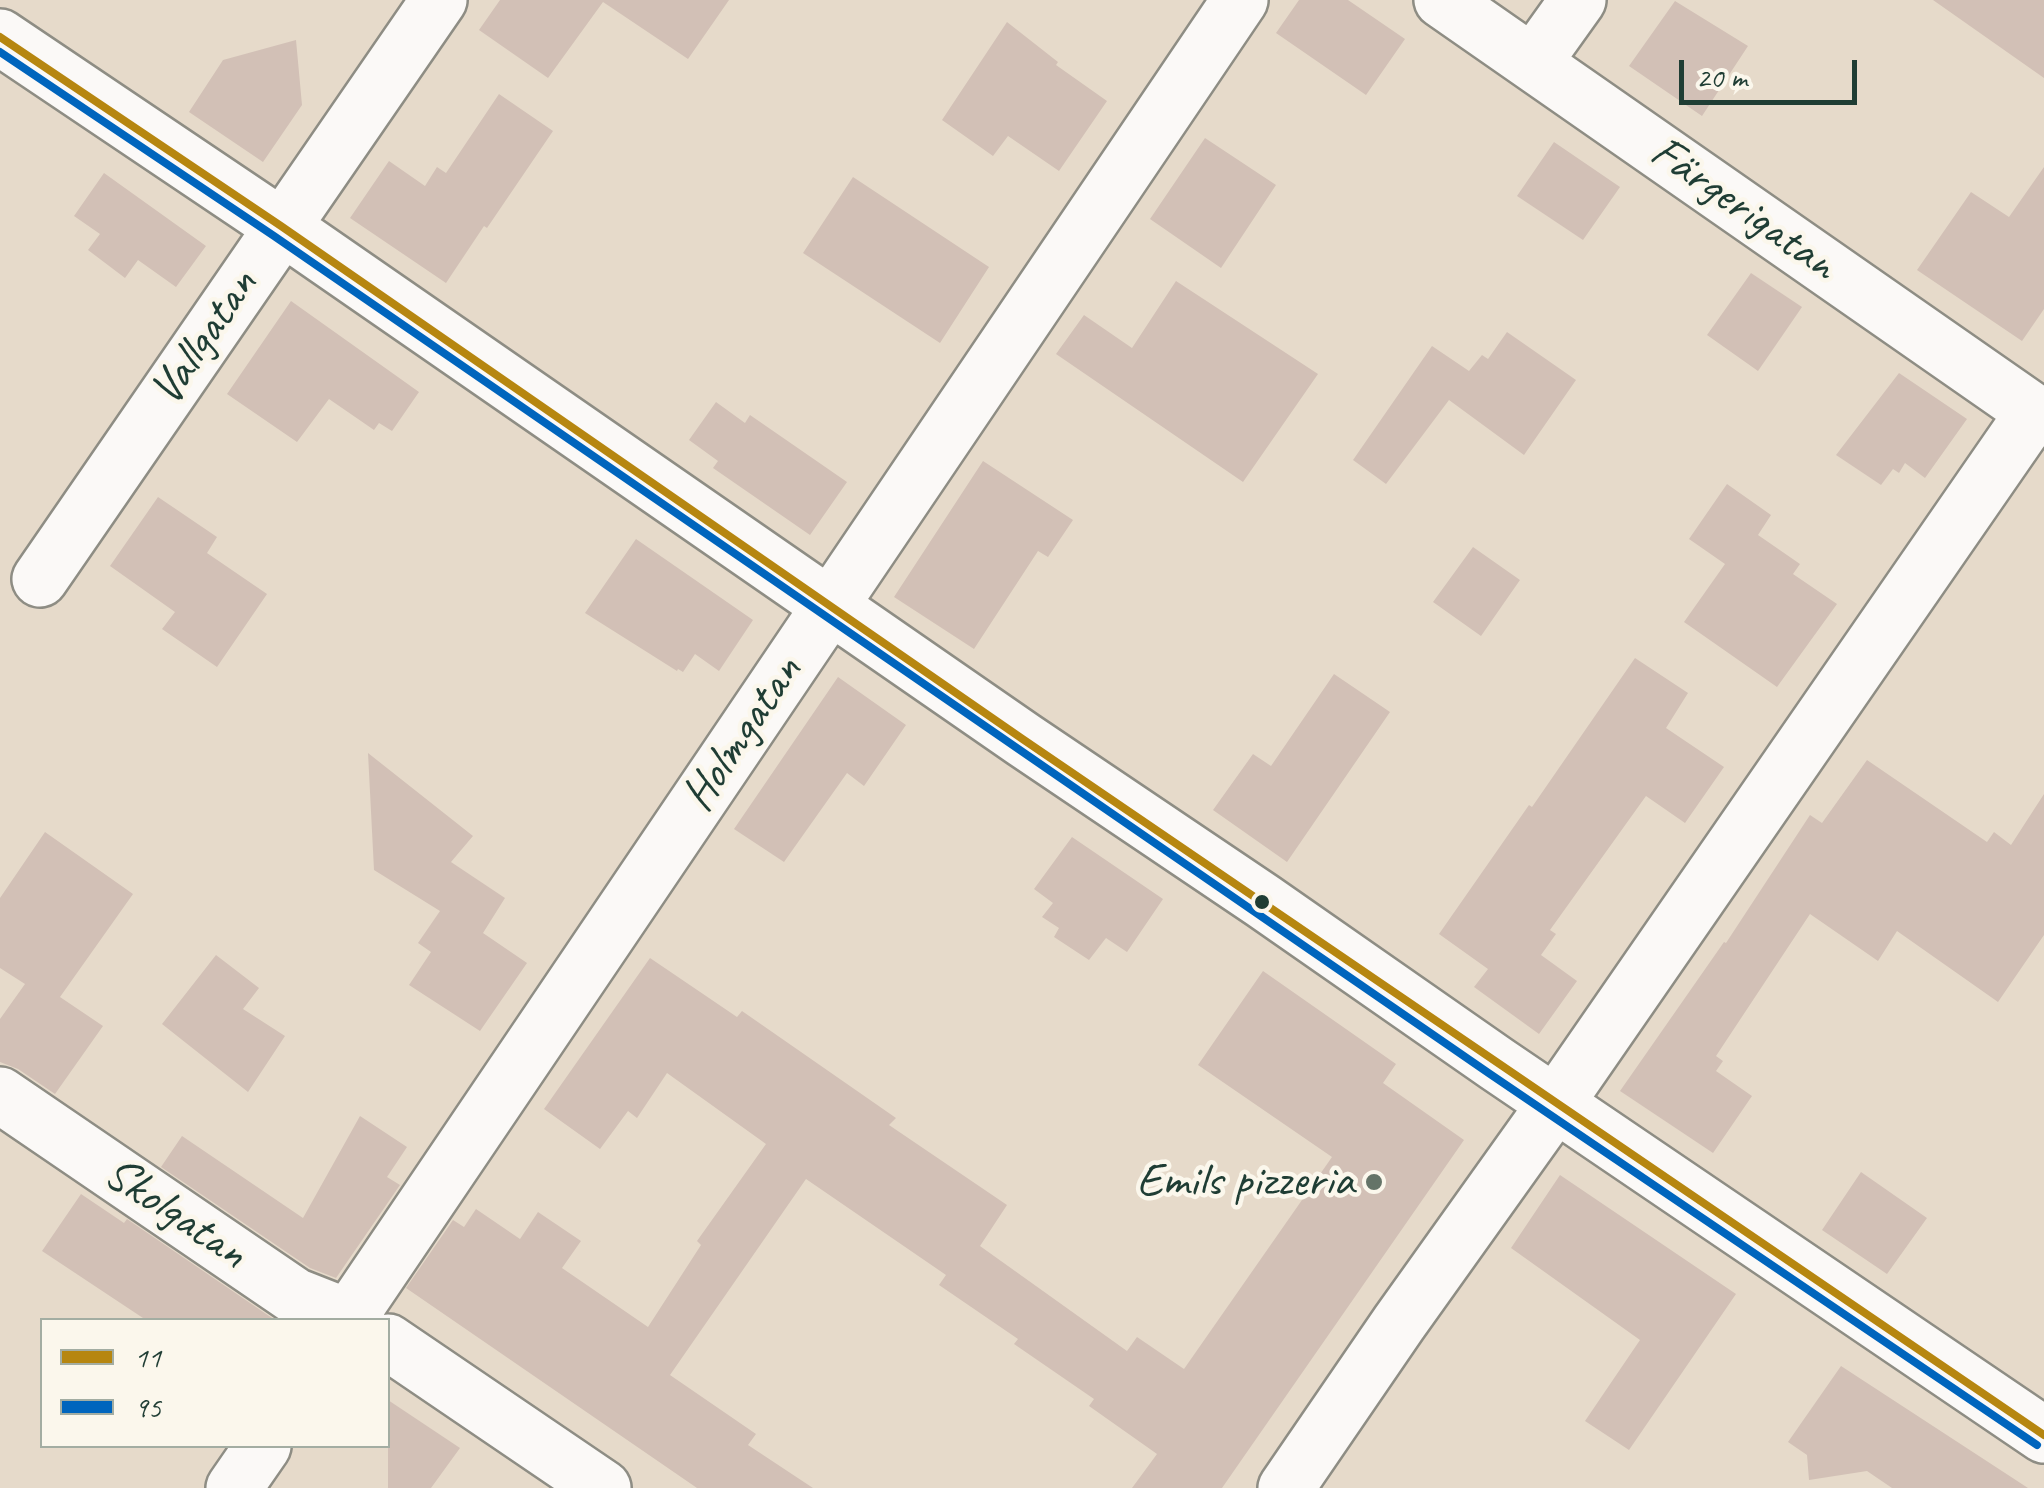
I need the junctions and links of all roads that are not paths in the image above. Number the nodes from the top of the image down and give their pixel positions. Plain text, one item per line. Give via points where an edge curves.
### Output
1 (439, 0) edge
2 (1240, 0) edge
3 (1442, 0) edge
4 (1578, 0) edge
5 (0, 37) edge
6 (1533, 63) junction
7 (281, 226) junction
8 (2039, 416) edge
9 (40, 579) dead end
10 (829, 606) junction
11 (0, 1096) edge
12 (1556, 1104) junction
13 (345, 1318) edge
14 (365, 1318) edge
15 (390, 1345) edge
16 (2044, 1435) edge
17 (262, 1448) edge
18 (234, 1488) edge
19 (603, 1488) edge
20 (1286, 1488) edge

1 - 7 street, Vallgatan
2 - 10 street, Holmgatan
3 - 6 street, Färgerigatan
4 - 6 street
5 - 7 street
6 - 8 street, Färgerigatan
7 - 9 street, Vallgatan
7 - 10 street
8 - 12 street
10 - 12 street
10 - 14 street, Holmgatan
11 - 13 street, Skolgatan via 296,1296
12 - 16 street
12 - 20 street
15 - 19 street, Skolgatan
17 - 18 street

